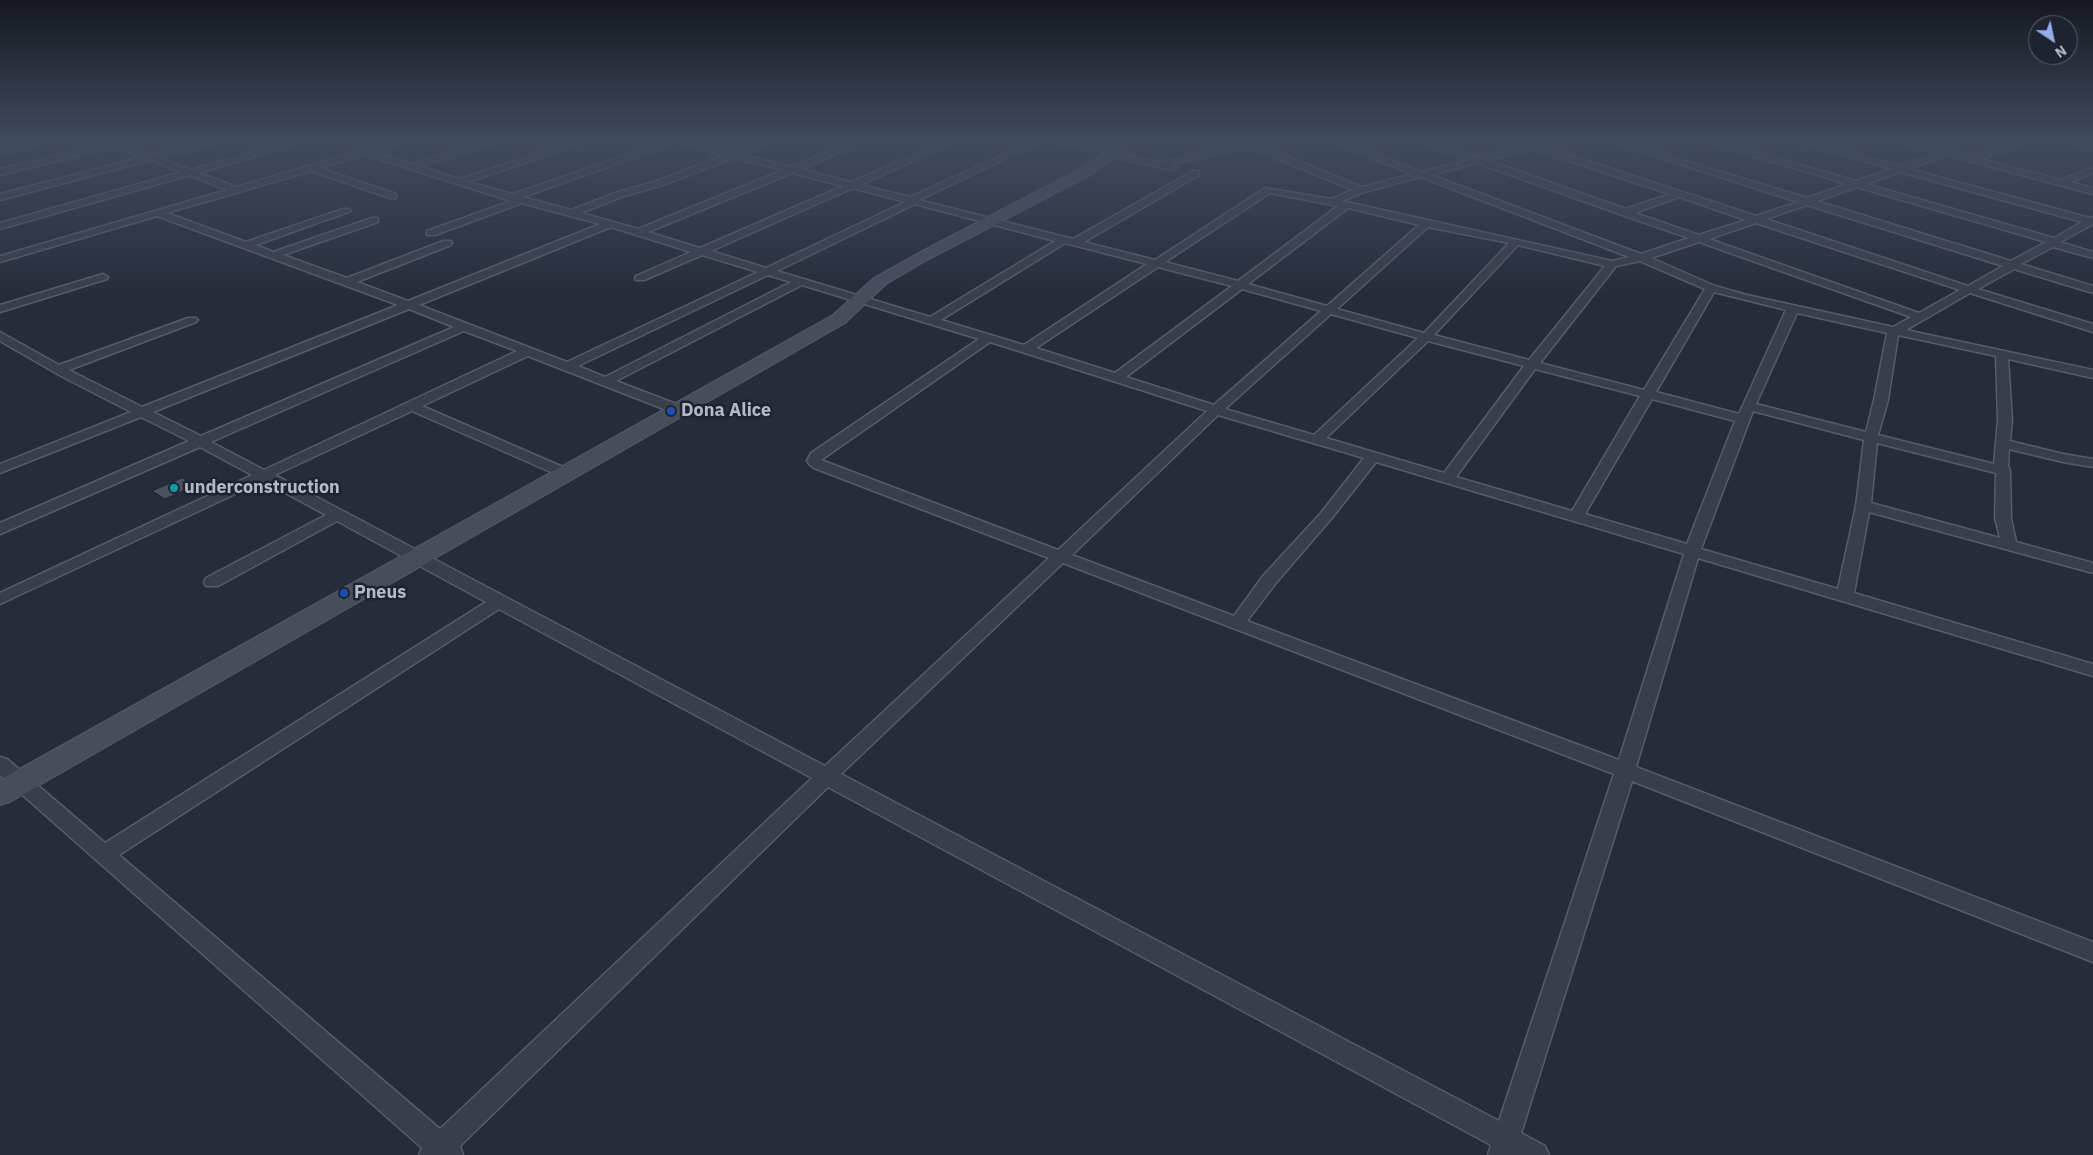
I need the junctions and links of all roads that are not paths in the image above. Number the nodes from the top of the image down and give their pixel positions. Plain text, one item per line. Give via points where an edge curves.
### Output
1 (114, 194) edge
2 (223, 194) edge
3 (387, 194) edge
4 (500, 194) edge
5 (531, 194) edge
6 (622, 194) edge
7 (731, 194) edge
8 (830, 194) edge
9 (884, 194) edge
10 (926, 194) edge
11 (1044, 194) edge
12 (1157, 194) edge
13 (1262, 194) edge
14 (1289, 194) edge
15 (1352, 194) edge
16 (1470, 194) edge
17 (1572, 194) edge
18 (1680, 194) joint
19 (1782, 194) edge
20 (1830, 194) edge
21 (1889, 194) edge
22 (1995, 194) edge
23 (393, 196) dead end
24 (517, 199) junction
25 (911, 201) junction
26 (1332, 202) junction
27 (1808, 202) junction
28 (1346, 205) junction
29 (346, 211) dead end
30 (572, 212) junction
31 (158, 213) junction
32 (1625, 213) junction
33 (1758, 219) junction
34 (375, 220) dead end
35 (2092, 220) edge
36 (991, 222) junction
37 (610, 224) junction
38 (1426, 224) junction
39 (0, 226) edge
40 (638, 232) junction
41 (430, 233) dead end
42 (1697, 239) junction
43 (1068, 242) junction
44 (1516, 242) junction
45 (2052, 242) junction
46 (447, 243) dead end
47 (247, 245) junction
48 (701, 252) junction
49 (274, 255) junction
50 (2093, 255) edge
51 (1640, 258) junction
52 (0, 259) edge
53 (1155, 264) junction
54 (1612, 264) junction
55 (2010, 265) junction
56 (766, 272) junction
57 (103, 277) dead end
58 (640, 278) dead end
59 (801, 281) junction
60 (347, 282) junction
61 (1240, 285) junction
62 (1711, 288) junction
63 (1968, 289) junction
64 (2093, 290) edge
65 (859, 300) junction
66 (409, 305) junction
67 (0, 309) edge
68 (1331, 310) junction
69 (1792, 310) junction
70 (1918, 316) junction
71 (192, 320) dead end
72 (931, 321) junction
73 (463, 327) junction
74 (2093, 328) edge
75 (1893, 332) junction
76 (0, 336) edge
77 (1426, 336) junction
78 (988, 338) junction
79 (1026, 349) junction
80 (528, 351) junction
81 (2002, 354) junction
82 (1532, 364) junction
83 (566, 367) junction
84 (59, 369) junction
85 (2093, 374) edge
86 (1117, 378) junction
87 (605, 382) junction
88 (1648, 394) junction
89 (412, 406) junction
90 (680, 410) junction
91 (1216, 410) junction
92 (142, 412) junction
93 (1746, 413) junction
94 (1871, 437) junction
95 (1317, 440) junction
96 (201, 442) junction
97 (2003, 443) junction
98 (1373, 456) junction
99 (2093, 463) edge
100 (0, 469) edge
101 (2003, 471) junction
102 (567, 474) junction
103 (261, 475) junction
104 (1448, 478) junction
105 (1863, 506) junction
106 (337, 515) junction
107 (1576, 518) junction
108 (0, 529) edge
109 (2009, 546) junction
110 (1692, 552) junction
111 (1061, 557) junction
112 (418, 558) junction
113 (2093, 568) edge
114 (212, 582) dead end
115 (1846, 596) junction
116 (0, 599) edge
117 (499, 601) junction
118 (1237, 624) junction
119 (2093, 670) edge
120 (0, 764) edge
121 (1624, 770) junction
122 (827, 776) junction
123 (10, 788) edge
124 (104, 854) junction
125 (2093, 952) edge
126 (1504, 1147) edge
127 (441, 1152) edge
128 (1536, 1155) edge

1 - 39 street
2 - 31 street
3 - 23 street
4 - 24 street
5 - 24 street
6 - 30 street
7 - 40 street
8 - 48 street
9 - 25 street
10 - 25 street
11 - 36 street
12 - 43 street
13 - 53 street
14 - 26 street
15 - 26 street
16 - 51 street
17 - 32 street
18 - 32 street
18 - 33 street
19 - 27 street
20 - 27 street
21 - 45 street
22 - 35 street
24 - 30 street
24 - 41 street
25 - 36 street
25 - 56 street
26 - 28 street
27 - 33 street
27 - 55 street
28 - 38 street
28 - 61 street
29 - 47 street
30 - 37 street
31 - 47 street
31 - 52 street
32 - 42 street
33 - 42 street
33 - 63 street
34 - 49 street
35 - 45 street
36 - 43 street
36 - 65 street via 880,281
37 - 40 street
37 - 66 street
38 - 44 street
38 - 68 street
40 - 48 street
42 - 51 street
42 - 70 street
43 - 53 street
43 - 72 street
44 - 54 street
44 - 77 street
45 - 50 street
45 - 55 street
46 - 60 street
47 - 49 street
48 - 56 street
48 - 58 street
49 - 60 street
51 - 54 street
51 - 62 street
53 - 61 street
53 - 79 street
54 - 82 street
55 - 63 street
55 - 64 street
56 - 59 street
56 - 83 street
57 - 67 street
59 - 65 street
59 - 87 street
60 - 66 street
61 - 68 street
61 - 86 street
62 - 69 street
62 - 88 street
63 - 70 street
63 - 74 street
65 - 72 street
65 - 90 street via 839,320
66 - 73 street
66 - 92 street
68 - 77 street
68 - 91 street
69 - 75 street
69 - 93 street
70 - 75 street
71 - 84 street
72 - 78 street
73 - 80 street
73 - 96 street
75 - 81 street
75 - 94 street
76 - 84 street
77 - 82 street
77 - 95 street
78 - 79 street
78 - 111 street via 814,460 819,465
79 - 86 street
80 - 83 street
80 - 89 street
81 - 85 street
81 - 97 street
82 - 88 street
82 - 104 street
83 - 87 street
84 - 92 street
86 - 91 street
87 - 90 street
88 - 93 street
88 - 107 street
89 - 102 street
89 - 103 street
90 - 102 street
91 - 95 street
91 - 111 street
92 - 96 street
92 - 100 street
93 - 94 street
93 - 110 street
94 - 101 street
94 - 105 street
95 - 98 street
96 - 103 street
96 - 108 street
97 - 99 street
97 - 101 street
98 - 104 street
98 - 118 street via 1326,516 1269,580
101 - 109 street via 2003,518
102 - 112 street
103 - 106 street
103 - 116 street
104 - 107 street
105 - 109 street
105 - 115 street
106 - 112 street
106 - 114 street
107 - 110 street
109 - 113 street
110 - 115 street
110 - 121 street
111 - 118 street
111 - 122 street
112 - 117 street
112 - 123 street
115 - 119 street
117 - 122 street
117 - 124 street
118 - 121 street
120 - 123 street
121 - 125 street
121 - 126 street
122 - 126 street
122 - 127 street
123 - 124 street
124 - 127 street
126 - 128 street

